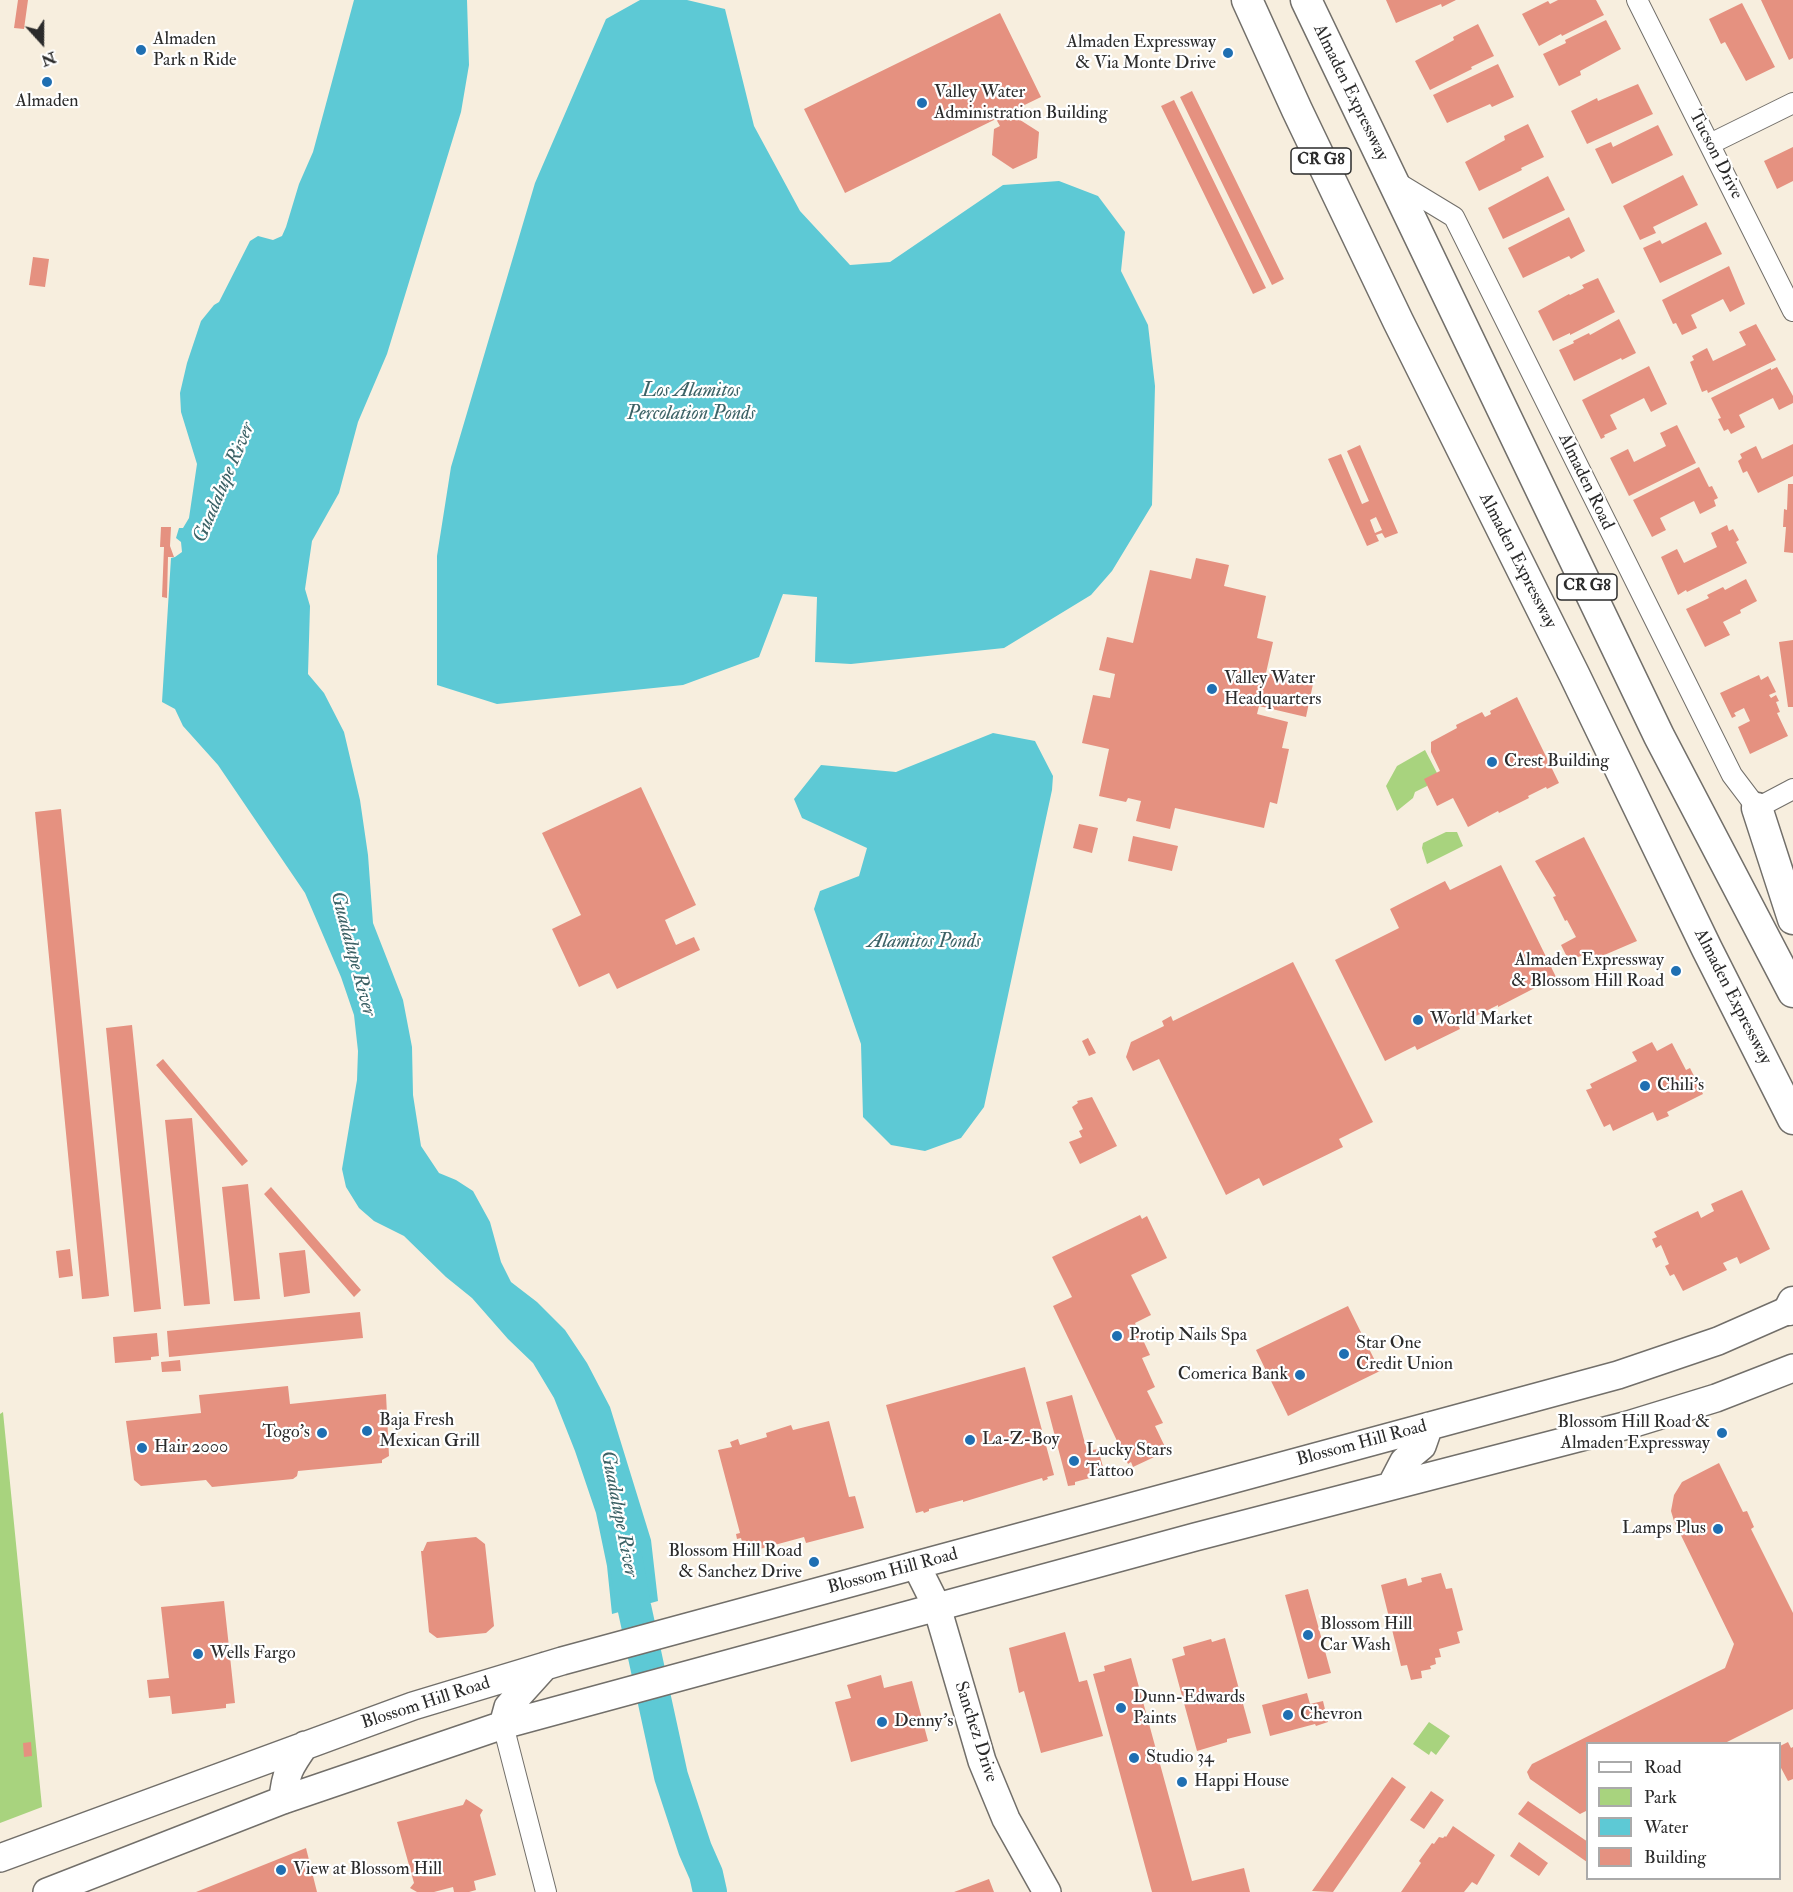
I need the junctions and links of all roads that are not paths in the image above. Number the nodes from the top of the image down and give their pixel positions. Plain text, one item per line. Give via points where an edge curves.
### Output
1 (1247, 0) edge
2 (1637, 0) edge
3 (1313, 7) edge
4 (1793, 103) edge
5 (1710, 144) junction
6 (1391, 178) junction
7 (1793, 311) edge
8 (1793, 789) edge
9 (1756, 808) junction
10 (1793, 918) edge
11 (1793, 992) edge
12 (1793, 1119) edge
13 (1792, 1307) edge
14 (1793, 1368) edge
15 (1429, 1426) junction
16 (1391, 1486) junction
17 (916, 1565) junction
18 (937, 1607) junction
19 (554, 1663) junction
20 (503, 1725) junction
21 (305, 1745) junction
22 (283, 1800) junction
23 (0, 1858) edge
24 (47, 1892) edge
25 (546, 1892) edge
26 (1047, 1892) edge

1 - 12 main road, Almaden Expressway / CR G8 via 1418,363
2 - 5 street, Tucson Drive
3 - 6 main road, Almaden Expressway / CR G8
4 - 5 street
5 - 7 street, Tucson Drive
6 - 9 street, Almaden Road via 1454,217 1732,775
6 - 11 main road, Almaden Expressway / CR G8 via 1659,736
8 - 9 street
9 - 10 main road
13 - 15 main road, Blossom Hill Road via 1718,1341 1644,1367
14 - 16 main road via 1716,1398 1628,1425
15 - 16 main road via 1422,1446 1404,1461
15 - 17 main road, Blossom Hill Road
16 - 18 main road
17 - 18 main road, Sanchez Drive
17 - 19 main road, Blossom Hill Road
18 - 20 main road
18 - 26 main road, Sanchez Drive via 982,1761 1006,1819
19 - 20 main road via 507,1707
19 - 21 main road, Blossom Hill Road via 413,1706
20 - 22 main road
20 - 25 street
21 - 22 main road via 287,1772
21 - 23 main road, Blossom Hill Road
22 - 24 main road

